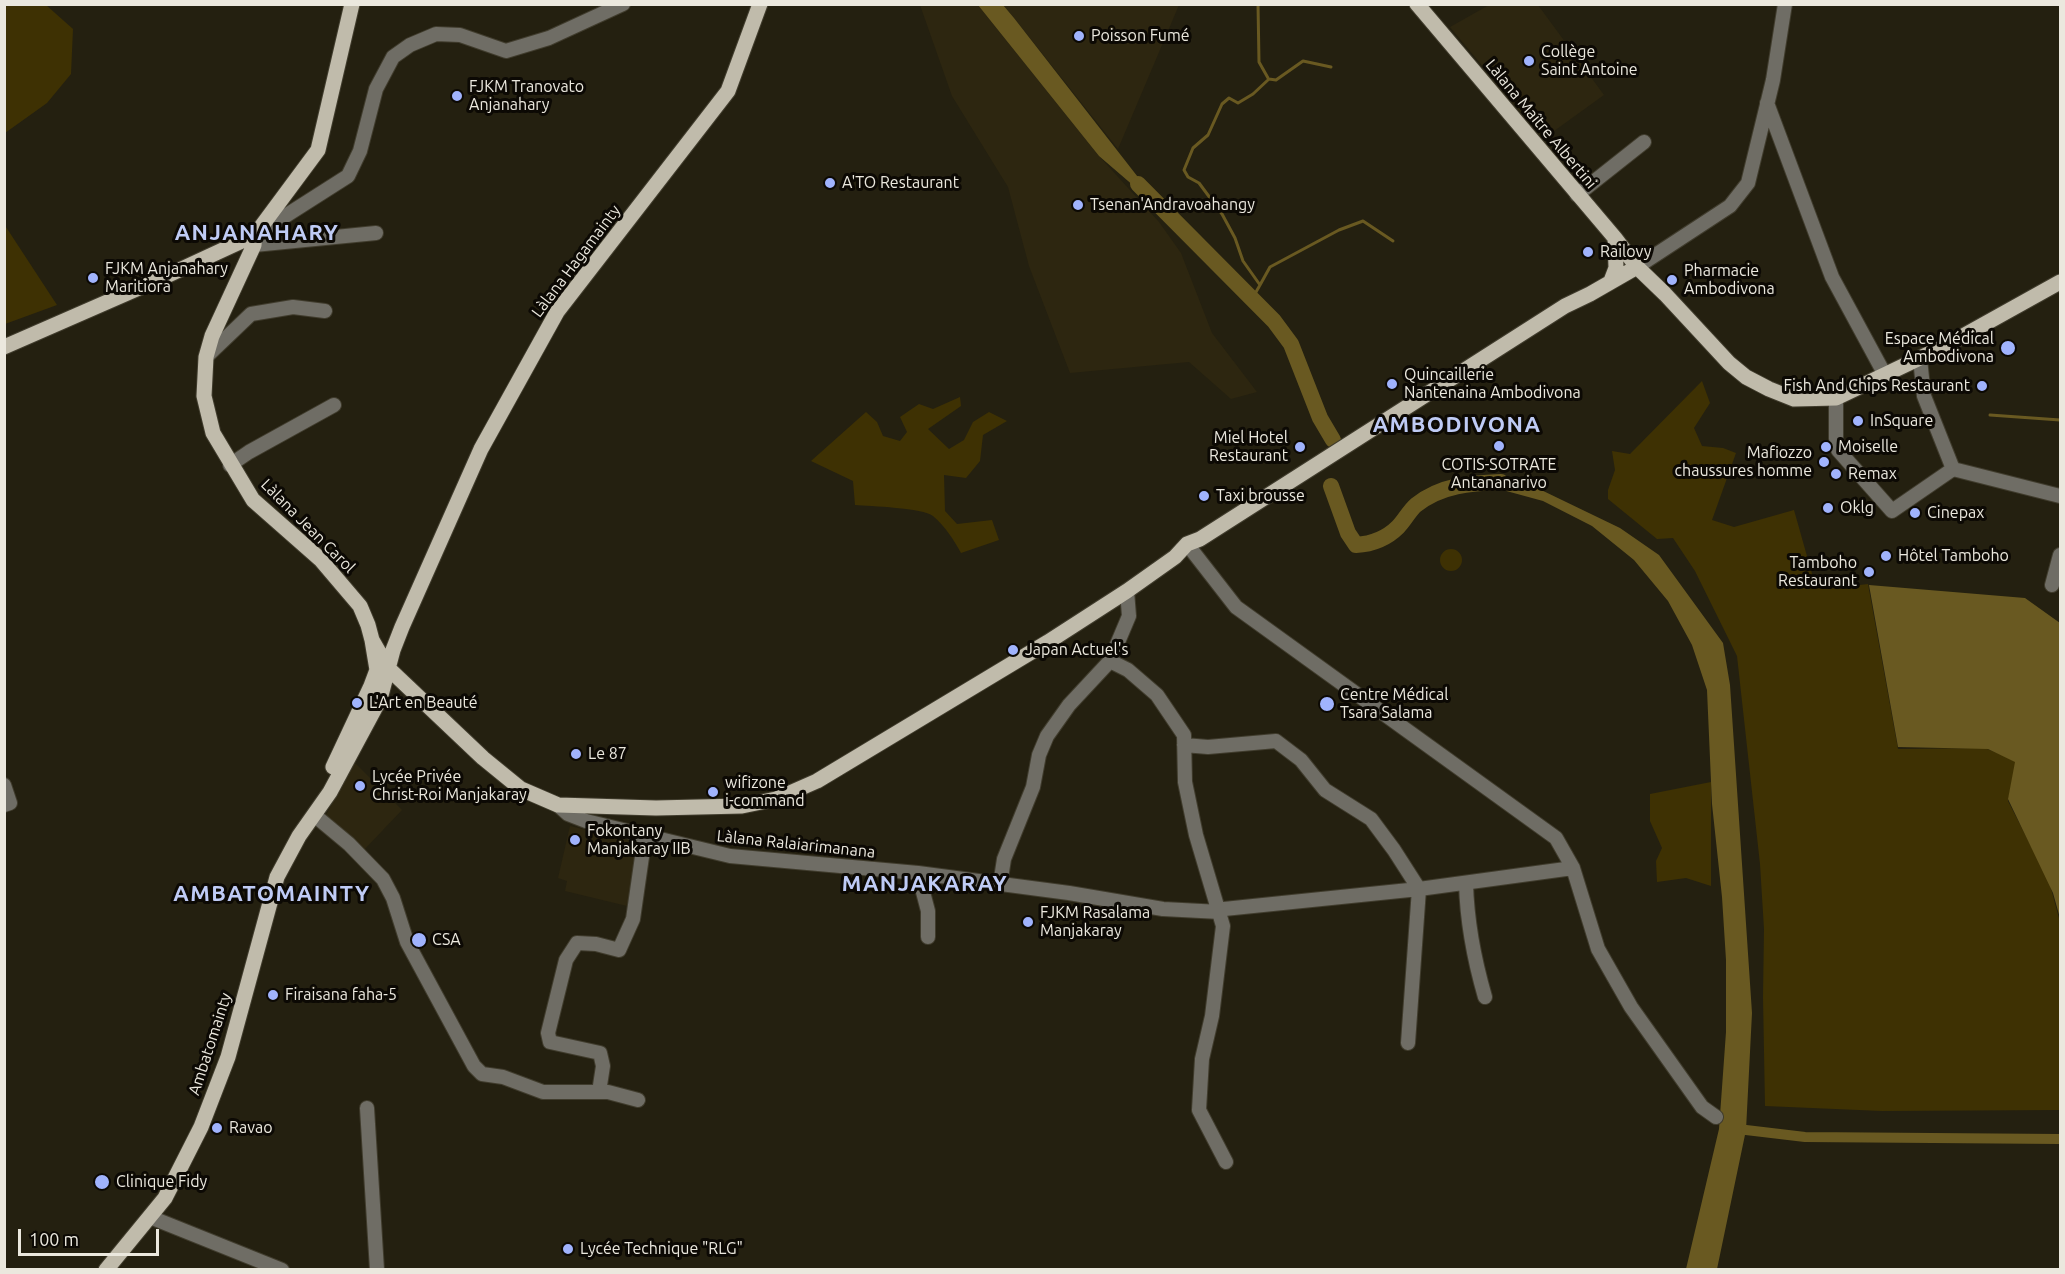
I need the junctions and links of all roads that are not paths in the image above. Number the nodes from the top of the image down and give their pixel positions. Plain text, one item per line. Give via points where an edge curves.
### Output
1 (352, 4) edge
2 (623, 4) edge
3 (760, 4) edge
4 (1417, 4) edge
5 (1785, 4) edge
6 (1767, 103) junction
7 (1644, 142) dead end
8 (1577, 195) junction
9 (376, 233) dead end
10 (1615, 238) junction
11 (255, 240) junction
12 (1637, 267) junction
13 (1611, 280) junction
14 (2061, 282) edge
15 (325, 311) dead end
16 (4, 347) edge
17 (206, 357) junction
18 (1920, 359) junction
19 (1885, 375) junction
20 (1836, 398) junction
21 (334, 405) dead end
22 (230, 465) junction
23 (1953, 469) junction
24 (2061, 496) edge
25 (1190, 547) junction
26 (2061, 555) edge
27 (2052, 585) dead end
28 (1127, 591) junction
29 (402, 627) junction
30 (370, 632) junction
31 (393, 650) junction
32 (1110, 661) junction
33 (387, 673) junction
34 (375, 693) junction
35 (418, 698) junction
36 (1184, 745) junction
37 (4, 785) edge
38 (4, 805) edge
39 (558, 805) junction
40 (315, 813) junction
41 (645, 836) junction
42 (1573, 868) junction
43 (918, 873) junction
44 (1466, 883) junction
45 (1000, 885) junction
46 (1419, 889) junction
47 (1220, 912) junction
48 (928, 937) dead end
49 (1485, 997) dead end
50 (1408, 1043) dead end
51 (599, 1092) junction
52 (638, 1100) dead end
53 (367, 1108) dead end
54 (1716, 1117) dead end
55 (1226, 1162) dead end
56 (150, 1217) junction
57 (106, 1269) edge
58 (282, 1269) edge
59 (377, 1269) edge

1 - 11 main road, Làlana Jean Carol via 318,150
2 - 11 street via 549,38 506,51 460,35 436,34 410,45 393,57 376,89 360,151 348,176
3 - 29 main road, Làlana Hagamainty via 728,91 556,312 481,449
4 - 8 main road, Làlana Maître Albertini
5 - 6 street
6 - 12 street via 1748,183 1730,206
6 - 19 street via 1832,276
7 - 8 street
8 - 10 main road, Làlana Maître Albertini
9 - 11 street
10 - 12 main road, Làlana Maître Albertini
10 - 13 main road via 1616,268
11 - 16 main road
11 - 17 main road, Làlana Jean Carol
12 - 13 main road
12 - 20 main road, Làlana Maître Albertini via 1746,376 1794,399
13 - 25 main road
14 - 18 main road
15 - 17 street via 293,307 251,314
17 - 22 main road, Làlana Jean Carol via 204,396 213,433
18 - 19 main road
18 - 23 street via 1924,396
19 - 20 main road
20 - 23 street via 1838,450 1892,511
21 - 22 street
22 - 30 main road, Làlana Jean Carol via 253,500 320,559 340,582 360,606
23 - 24 street
25 - 28 main road
25 - 42 street via 1236,607 1556,838
26 - 27 street
28 - 32 street via 1129,616
28 - 39 main road via 817,781 777,799 731,806
29 - 30 main road via 387,640
29 - 31 main road, Làlana Hagamainty
30 - 33 main road, Làlana Jean Carol
30 - 34 main road, Ambatomainty
31 - 33 main road, Làlana Hagamainty
31 - 35 main road via 394,672
32 - 36 street via 1128,670 1157,695 1184,735
32 - 45 street via 1069,705 1047,736 1033,787 1004,859
33 - 34 main road
33 - 35 main road
34 - 35 main road via 396,686
34 - 40 main road, Ambatomainty via 322,790
35 - 39 main road via 521,789
36 - 46 street via 1208,747 1276,741 1301,760 1325,790 1371,819
36 - 47 street via 1185,782 1196,835
37 - 38 street via 10,803
39 - 41 street, Làlana Ralaiarimanana via 586,821
40 - 51 street via 383,879 407,942 474,1066 482,1074 503,1077 543,1092
40 - 56 main road, Ambatomainty via 278,877 228,1057 201,1127 165,1198
41 - 43 street, Làlana Ralaiarimanana via 730,856
41 - 51 street via 633,919 619,950 577,943 566,960 548,1033 550,1042 600,1053 603,1066
42 - 44 street, Làlana Ralaiarimanana
42 - 54 street via 1599,948 1631,1007 1701,1107
43 - 45 street, Làlana Ralaiarimanana
43 - 48 street via 928,911
44 - 46 street, Làlana Ralaiarimanana
44 - 49 street via 1472,952
45 - 47 street, Làlana Ralaiarimanana via 1163,909
46 - 47 street, Làlana Ralaiarimanana
46 - 50 street
47 - 55 street via 1223,926 1212,1016 1202,1059 1199,1110
51 - 52 street
53 - 59 street
56 - 57 main road, Ambatomainty
56 - 58 street

